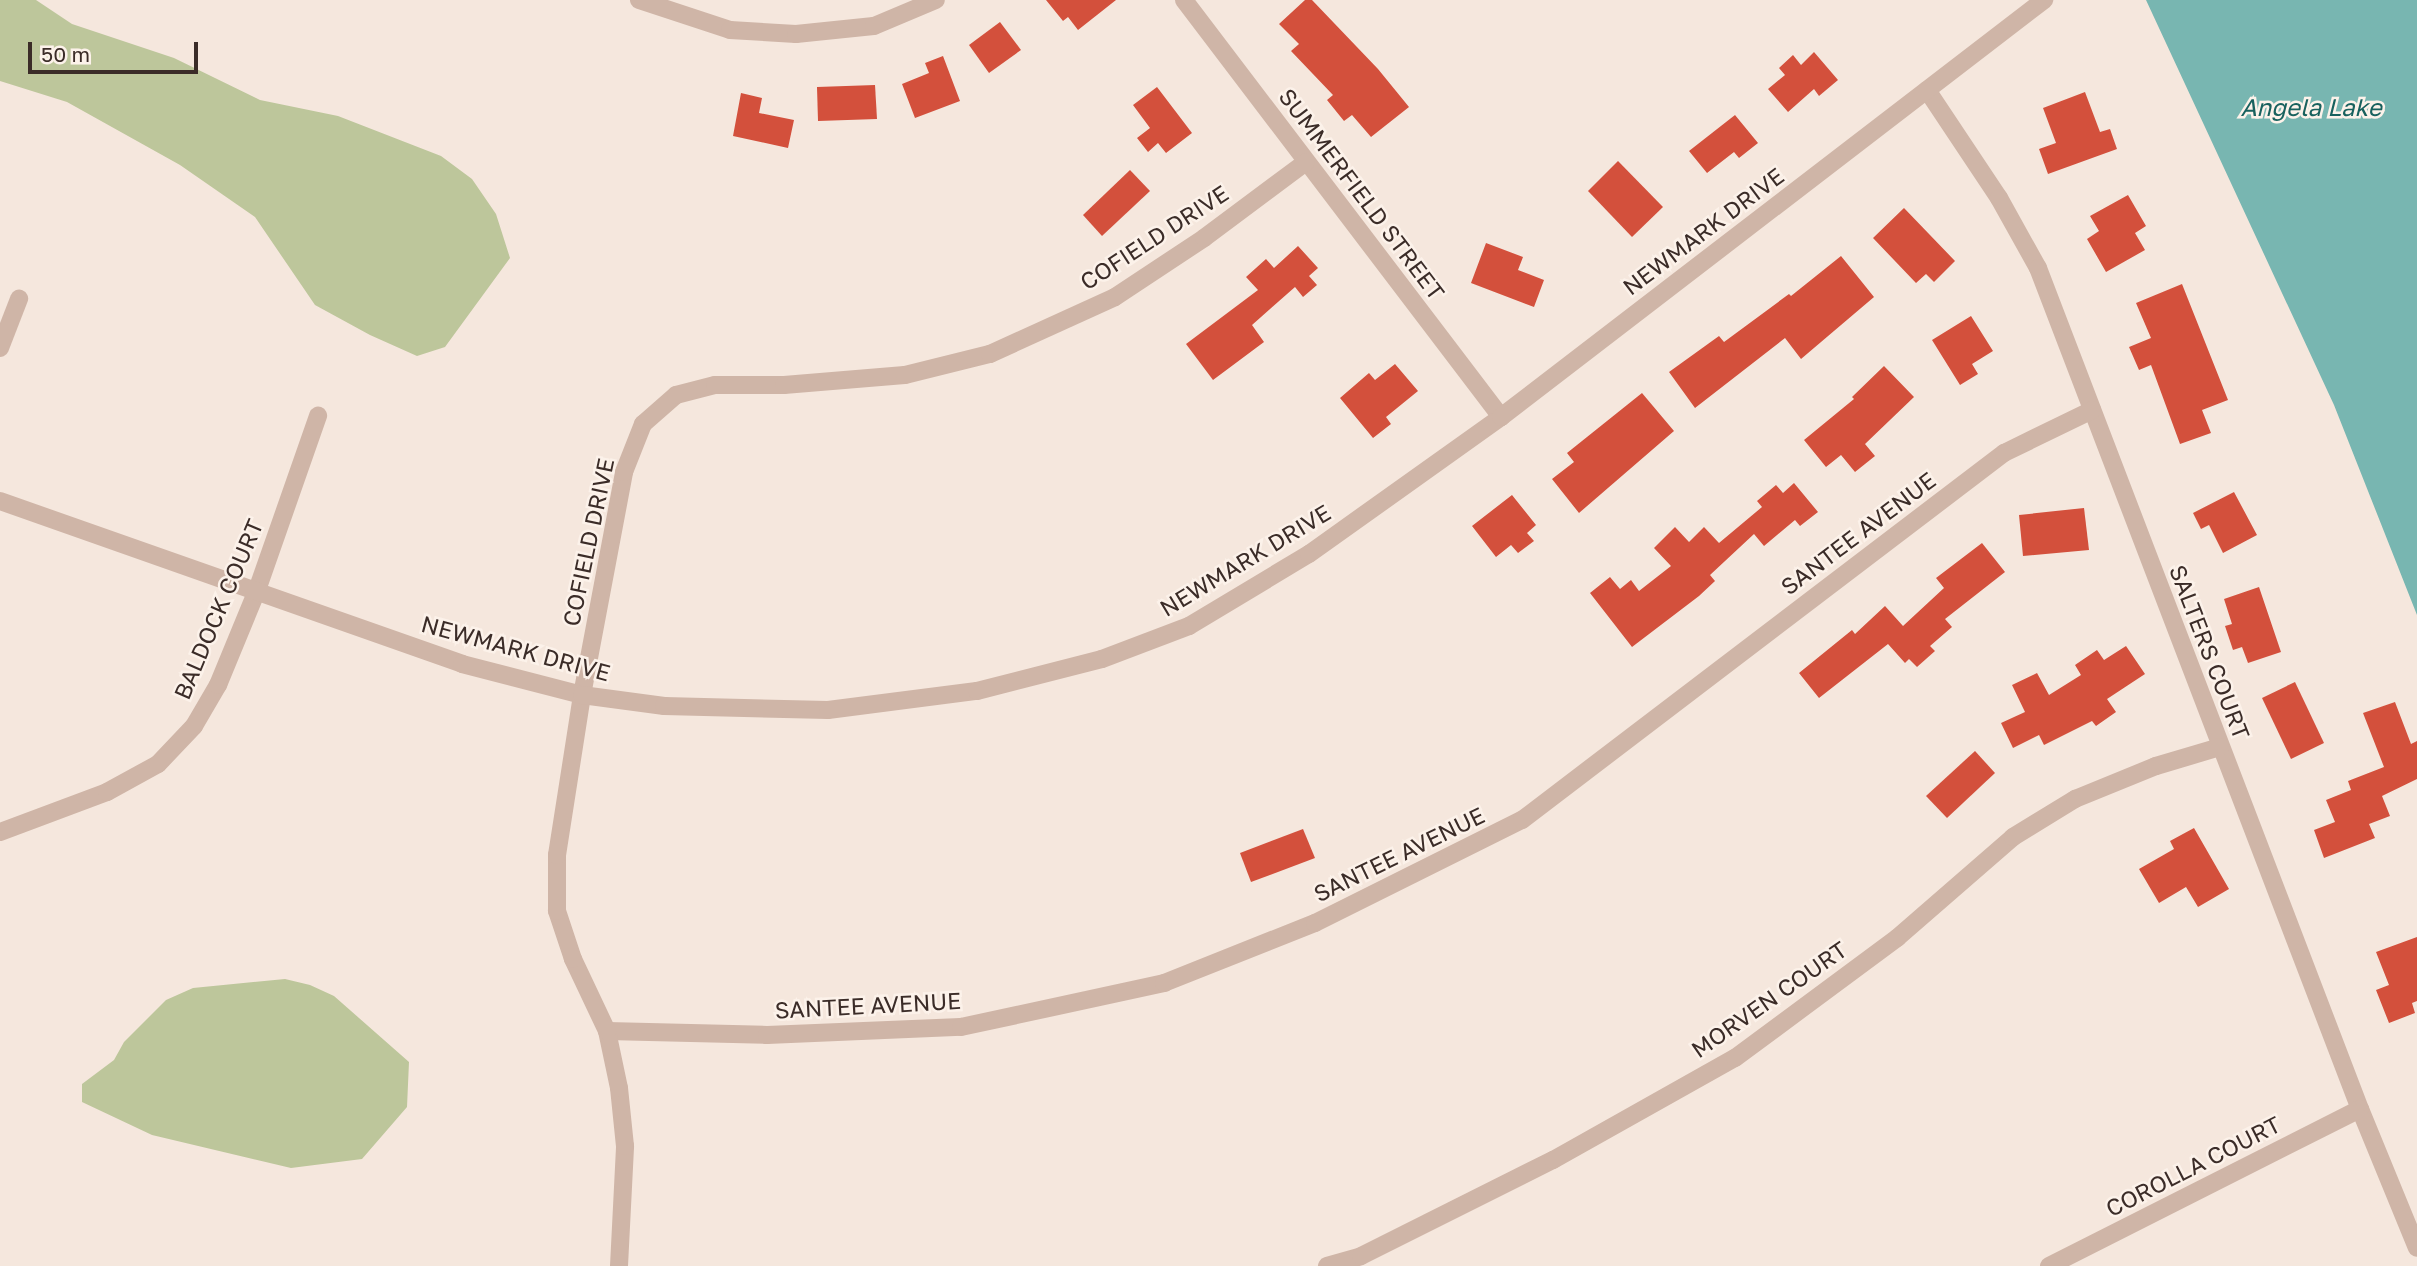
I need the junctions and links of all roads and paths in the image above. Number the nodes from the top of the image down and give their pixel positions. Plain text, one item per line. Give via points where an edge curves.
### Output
1 (639, 0) edge
2 (936, 0) edge
3 (1184, 0) edge
4 (2044, 0) edge
5 (1927, 90) junction
6 (1306, 162) junction
7 (19, 299) dead end
8 (0, 348) edge
9 (2092, 410) junction
10 (318, 416) dead end
11 (1500, 417) junction
12 (0, 501) edge
13 (256, 593) junction
14 (582, 695) junction
15 (2220, 747) junction
16 (0, 832) edge
17 (607, 1031) junction
18 (2360, 1109) junction
19 (2417, 1248) edge
20 (1363, 1261) edge
21 (2060, 1264) edge
22 (619, 1266) edge
23 (1327, 1266) edge

1 - 2 street via 730,30 796,34 874,26
3 - 6 street, SUMMERFIELD STREET
4 - 5 street, NEWMARK DRIVE
5 - 9 street, SALTERS COURT via 1999,198 2038,268
5 - 11 street, NEWMARK DRIVE
6 - 11 street, SUMMERFIELD STREET
6 - 14 street, COFIELD DRIVE via 1115,297 990,354 905,375 784,385 715,384 676,395 643,424 624,472
7 - 8 street
9 - 15 street, SALTERS COURT
9 - 17 street, SANTEE AVENUE via 2004,453 1522,820 1315,923 1164,983 961,1027 767,1035
10 - 13 street, BALDOCK COURT
11 - 14 street, NEWMARK DRIVE via 1309,554 1189,626 1102,659 977,691 828,710 664,706
12 - 13 street, NEWMARK DRIVE
13 - 14 street, NEWMARK DRIVE via 462,664
13 - 16 street, BALDOCK COURT via 218,685 194,726 158,764 107,792
14 - 17 street, COFIELD DRIVE via 557,855 557,911 573,960
15 - 18 street, SALTERS COURT
15 - 20 street, MORVEN COURT via 2156,766 2075,799 2013,837 1897,938 1735,1058
17 - 22 street, COFIELD DRIVE via 625,1146
18 - 19 street, SALTERS COURT
18 - 21 street, COROLLA COURT
20 - 23 street, MORVEN COURT

